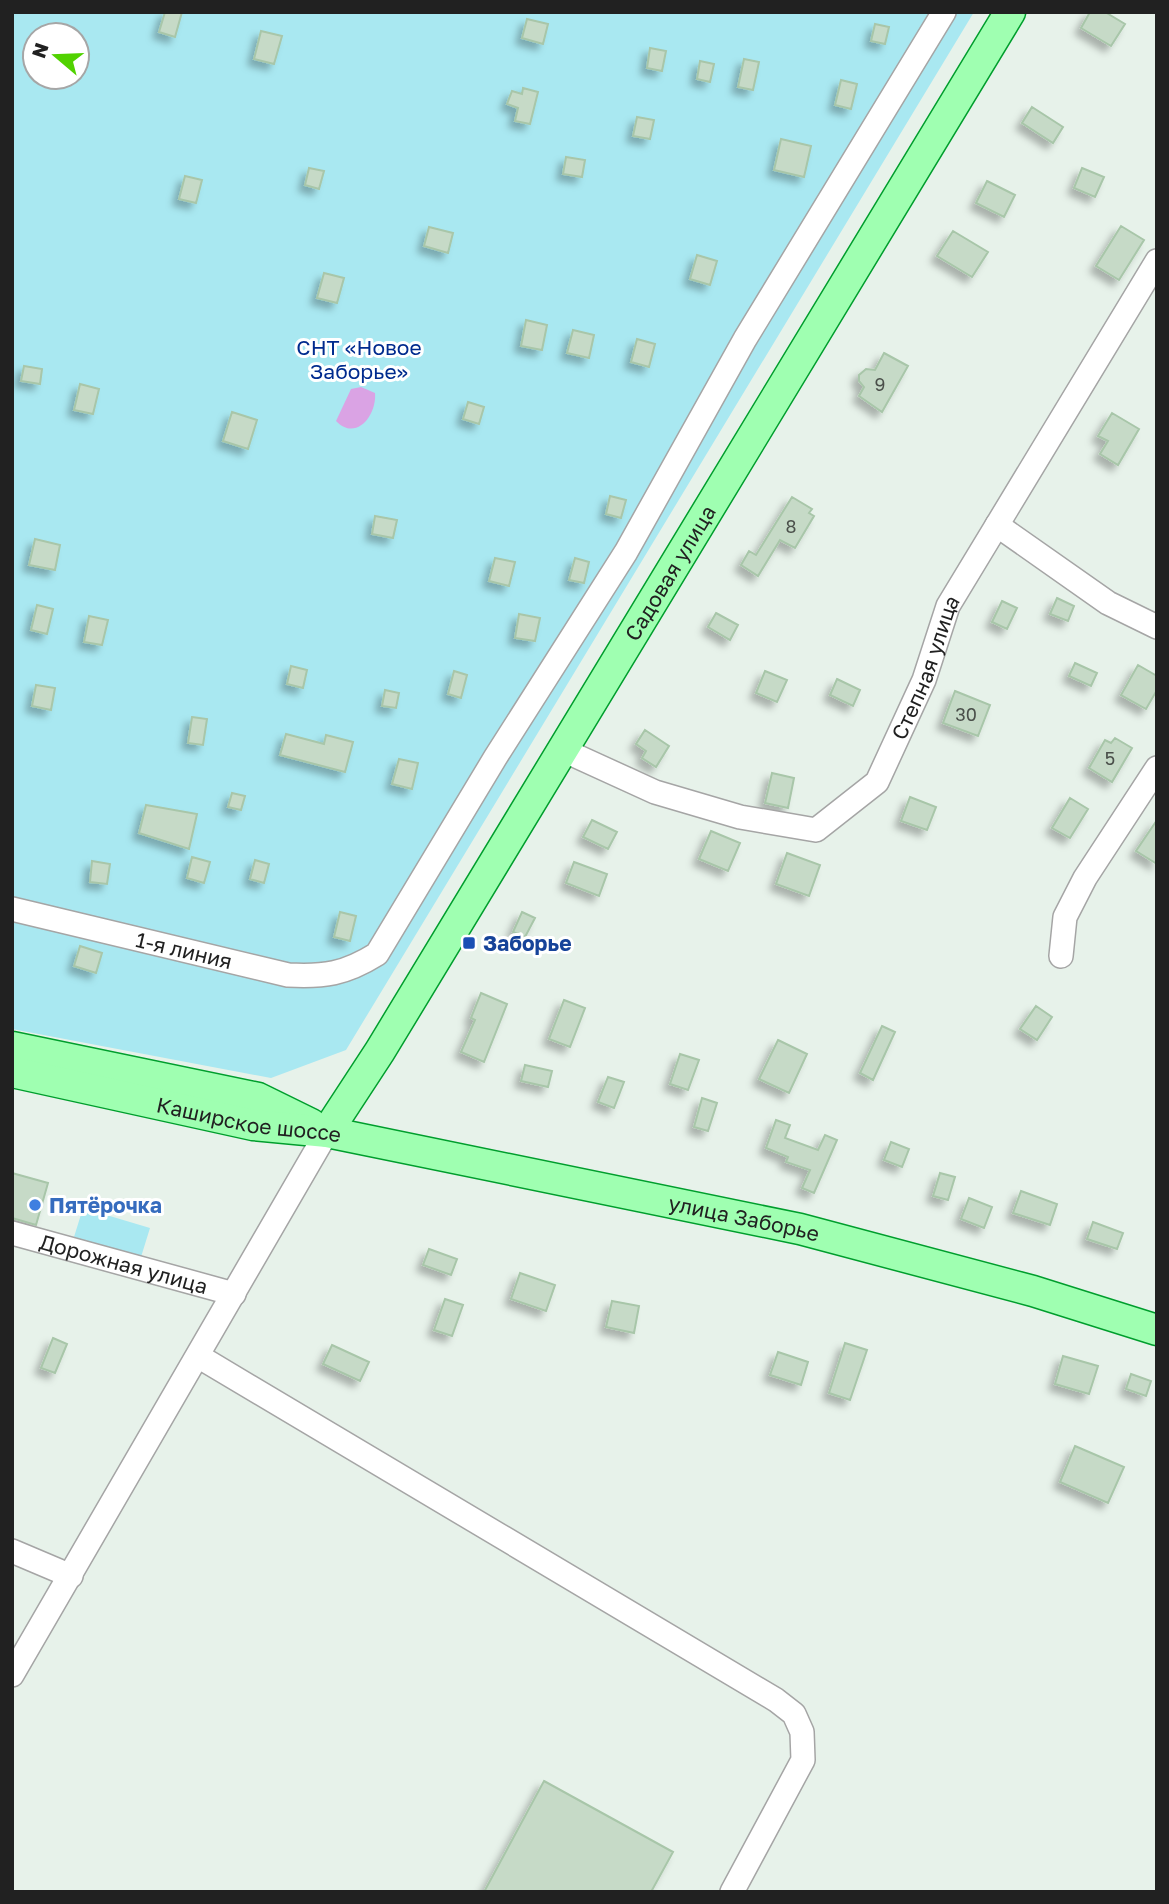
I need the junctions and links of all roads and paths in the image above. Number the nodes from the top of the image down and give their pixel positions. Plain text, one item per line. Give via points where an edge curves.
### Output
1 (944, 12) edge
2 (1010, 12) edge
3 (1157, 261) edge
4 (997, 526) junction
5 (1157, 626) edge
6 (563, 750) junction
7 (1157, 768) edge
8 (12, 909) edge
9 (1061, 956) dead end
10 (12, 1046) edge
11 (12, 1072) edge
12 (327, 1132) junction
13 (12, 1233) edge
14 (233, 1294) junction
15 (1157, 1330) edge
16 (198, 1356) junction
17 (12, 1551) edge
18 (71, 1576) junction
19 (12, 1675) edge
20 (732, 1892) edge

1 - 8 street, 1-я линия via 745,339 626,552 377,954 356,967 323,977 288,975
2 - 6 main road, Садовая улица
3 - 4 street, Степная улица
4 - 5 street via 1108,603
4 - 6 street, Степная улица via 948,606 924,680 877,782 816,830 740,817 655,792
6 - 12 main road, Садовая улица
7 - 9 street via 1065,917
10 - 12 main road, Каширское шоссе via 258,1098
11 - 12 main road, Каширское шоссе via 253,1125
12 - 14 street
12 - 15 main road, улица Заборье via 800,1229 1033,1291
13 - 14 street, Дорожная улица
14 - 16 street
16 - 18 street
16 - 20 street via 794,1714 802,1732 803,1760
17 - 18 street
18 - 19 street

